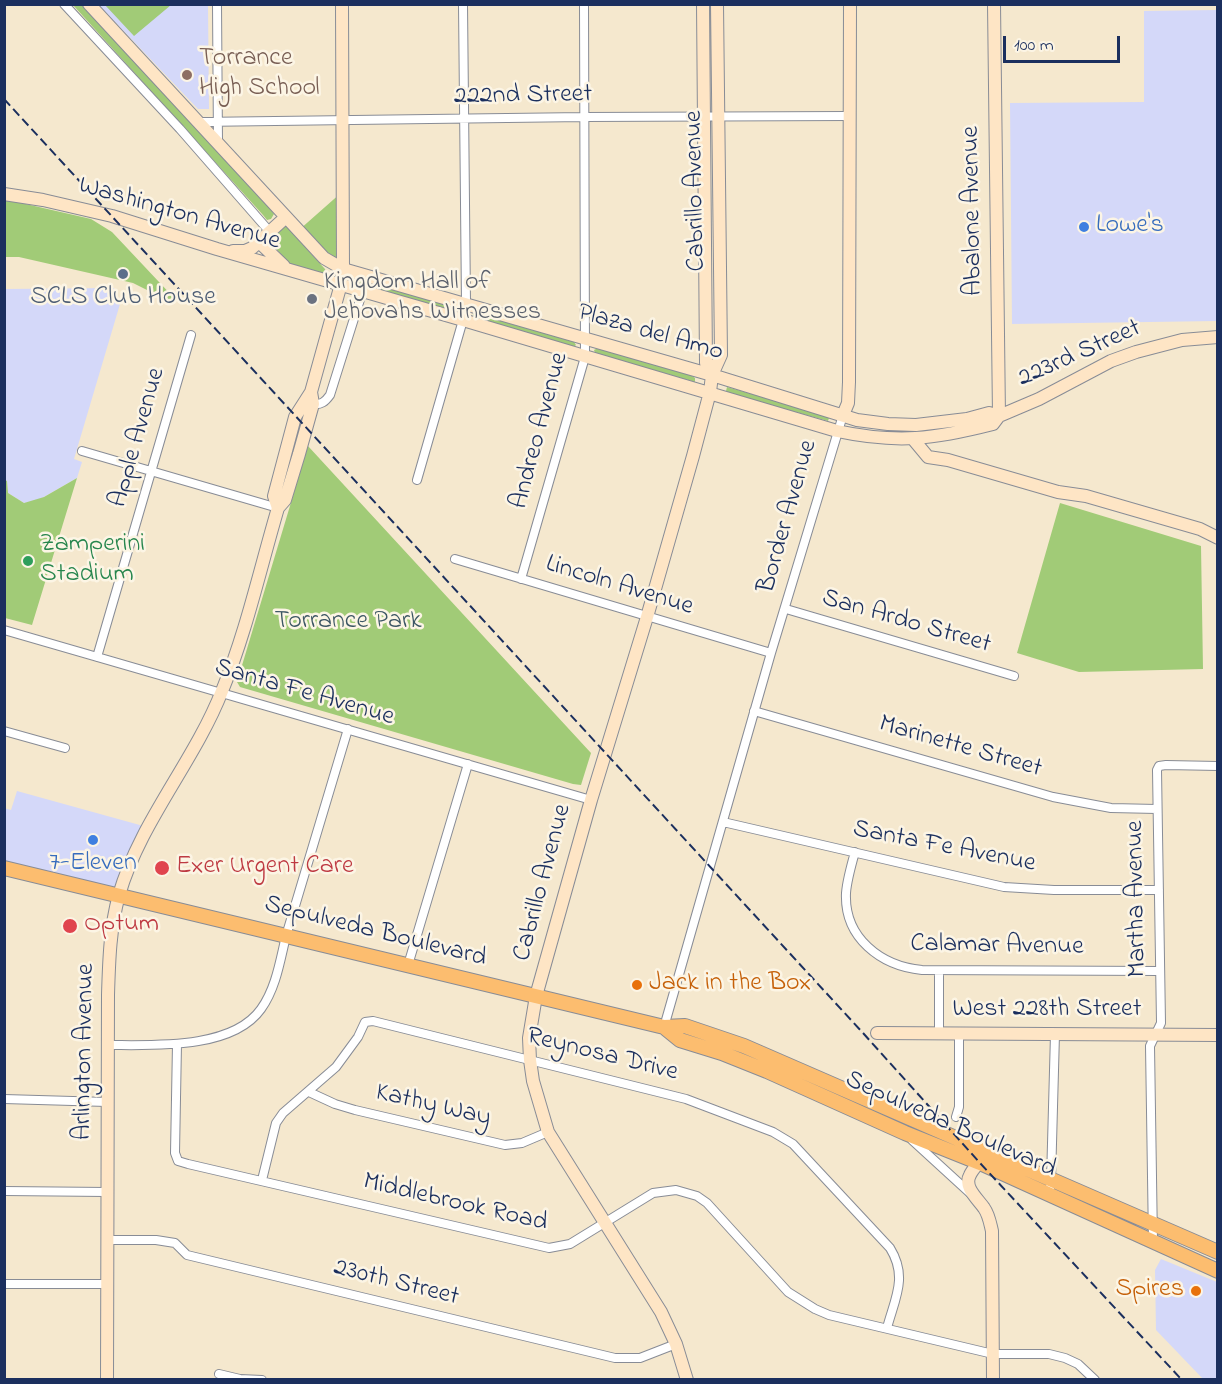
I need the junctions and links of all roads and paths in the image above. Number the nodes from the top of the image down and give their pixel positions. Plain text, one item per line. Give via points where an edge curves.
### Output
1 (64, 4) edge
2 (89, 4) edge
3 (218, 4) edge
4 (342, 4) edge
5 (463, 4) edge
6 (584, 4) edge
7 (703, 4) edge
8 (717, 4) edge
9 (850, 4) edge
10 (994, 4) edge
11 (849, 116) junction
12 (584, 117) junction
13 (704, 117) junction
14 (718, 117) junction
15 (464, 119) junction
16 (343, 121) junction
17 (217, 122) junction
18 (198, 123) junction
19 (218, 144) junction
20 (4, 194) edge
21 (286, 217) junction
22 (270, 232) junction
23 (259, 242) junction
24 (217, 249) junction
25 (286, 269) junction
26 (343, 269) junction
27 (341, 284) junction
28 (363, 291) junction
29 (466, 303) junction
30 (463, 320) junction
31 (191, 335) dead end
32 (1218, 337) edge
33 (586, 339) junction
34 (585, 357) junction
35 (712, 375) junction
36 (710, 392) junction
37 (312, 398) junction
38 (843, 415) junction
39 (999, 416) junction
40 (837, 431) junction
41 (942, 436) junction
42 (913, 439) junction
43 (82, 451) dead end
44 (948, 460) junction
45 (152, 472) junction
46 (417, 480) dead end
47 (278, 508) junction
48 (1218, 538) edge
49 (455, 559) dead end
50 (521, 579) junction
51 (786, 609) junction
52 (647, 617) junction
53 (4, 630) edge
54 (771, 653) junction
55 (97, 657) junction
56 (1014, 676) dead end
57 (222, 692) junction
58 (754, 711) junction
59 (348, 729) junction
60 (4, 731) edge
61 (64, 748) dead end
62 (468, 764) junction
63 (1218, 766) edge
64 (591, 800) junction
65 (1157, 809) junction
66 (723, 822) junction
67 (855, 852) junction
68 (4, 868) edge
69 (1159, 890) junction
70 (119, 896) junction
71 (286, 936) junction
72 (408, 965) junction
73 (939, 971) junction
74 (1160, 971) junction
75 (536, 996) junction
76 (664, 1027) junction
77 (877, 1033) dead end
78 (939, 1033) junction
79 (959, 1033) junction
80 (1055, 1034) junction
81 (1156, 1034) junction
82 (1218, 1035) edge
83 (177, 1044) junction
84 (108, 1045) junction
85 (530, 1060) junction
86 (797, 1069) junction
87 (790, 1082) junction
88 (309, 1092) junction
89 (4, 1099) edge
90 (107, 1102) junction
91 (956, 1117) dead end
92 (548, 1132) junction
93 (905, 1133) junction
94 (983, 1157) junction
95 (262, 1180) junction
96 (1052, 1180) junction
97 (4, 1191) edge
98 (107, 1192) junction
99 (1049, 1195) junction
100 (977, 1200) junction
101 (605, 1222) junction
102 (1153, 1223) junction
103 (107, 1240) junction
104 (1153, 1242) junction
105 (1218, 1252) edge
106 (1218, 1271) edge
107 (4, 1284) edge
108 (107, 1284) junction
109 (887, 1328) junction
110 (676, 1344) junction
111 (993, 1354) junction
112 (219, 1374) dead end
113 (107, 1380) edge
114 (262, 1380) edge
115 (687, 1380) edge
116 (993, 1380) edge
117 (1095, 1380) edge

1 - 22 street
2 - 18 main road, Plaza del Amo
3 - 17 street
4 - 16 main road, Arlington Avenue
5 - 15 street
6 - 12 street, Andreo Avenue
7 - 13 main road, Cabrillo Avenue
8 - 14 main road, Cabrillo Avenue
9 - 11 main road, Border Avenue
10 - 39 main road, Abalone Avenue
11 - 14 street, 222nd Street
11 - 38 main road, Border Avenue via 849,382
12 - 13 street, 222nd Street
12 - 15 street, 222nd Street
12 - 33 street, Andreo Avenue
13 - 14 street, 222nd Street
13 - 35 main road, Cabrillo Avenue via 706,363
14 - 35 main road, Cabrillo Avenue via 721,355
15 - 16 street, 222nd Street
15 - 29 street
16 - 17 street, 222nd Street
16 - 26 main road, Arlington Avenue
17 - 18 street, 222nd Street
17 - 19 street
18 - 19 main road, Plaza del Amo
19 - 21 main road, Plaza del Amo
20 - 24 main road, Washington Avenue via 112,216
21 - 22 main road
21 - 26 main road, Plaza del Amo via 324,258
22 - 23 main road
23 - 24 main road via 245,251
23 - 25 main road
24 - 25 main road, Washington Avenue
25 - 27 main road, Washington Avenue
26 - 27 main road, Arlington Avenue
26 - 29 main road, Plaza del Amo
27 - 28 main road, Plaza del Amo
27 - 37 main road, Arlington Avenue
28 - 30 main road, Plaza del Amo
28 - 37 street, Arlington Avenue via 330,395 319,405
29 - 30 street
29 - 33 main road, Plaza del Amo
30 - 34 main road, Plaza del Amo
30 - 46 street
31 - 45 street, Apple Avenue
32 - 39 main road, 223rd Street via 1182,340 1111,361
33 - 34 street, Andreo Avenue
33 - 35 main road, Plaza del Amo
34 - 36 main road, Plaza del Amo
34 - 50 street, Andreo Avenue
35 - 36 main road, Cabrillo Avenue
35 - 38 main road, Plaza del Amo
36 - 40 main road, Plaza del Amo
36 - 52 main road, Cabrillo Avenue
37 - 47 main road, Arlington Avenue via 295,417 274,496
38 - 39 main road, Plaza del Amo via 874,423 916,425 989,413
38 - 40 street, Border Avenue
39 - 41 main road, Plaza del Amo via 993,424
40 - 42 main road, Plaza del Amo
40 - 51 street, Border Avenue
41 - 42 main road, Plaza del Amo
41 - 44 main road via 941,453
42 - 44 main road via 928,457
43 - 45 street
44 - 48 main road via 1058,492 1086,496 1200,529
45 - 47 street
45 - 55 street, Apple Avenue
47 - 57 main road, Arlington Avenue
49 - 50 street, Lincoln Avenue
50 - 52 street, Lincoln Avenue
51 - 54 street, Border Avenue
51 - 56 street, San Ardo Street
52 - 54 street, Lincoln Avenue
52 - 64 main road, Cabrillo Avenue
53 - 55 street, Santa Fe Avenue
54 - 58 street, Border Avenue
55 - 57 street, Santa Fe Avenue
57 - 59 street, Santa Fe Avenue
57 - 70 main road, Arlington Avenue via 138,848
58 - 65 street, Marinette Street via 1053,797 1111,808
58 - 66 street, Border Avenue
59 - 62 street, Santa Fe Avenue
59 - 71 street
60 - 61 street
62 - 64 street, Santa Fe Avenue
62 - 72 street
63 - 65 street, Martha Avenue via 1159,766
64 - 75 main road, Cabrillo Avenue
65 - 69 street, Martha Avenue
66 - 67 street, Santa Fe Avenue
66 - 76 street, Border Avenue
67 - 69 street, Santa Fe Avenue via 1004,887
67 - 73 street, Calamar Avenue via 847,906 864,945 897,966
68 - 70 main road, Sepulveda Boulevard
69 - 74 street, Martha Avenue
70 - 71 main road, Sepulveda Boulevard
70 - 84 main road, Arlington Avenue via 109,954
71 - 72 main road, Sepulveda Boulevard
71 - 83 street via 273,987 250,1021 225,1034
72 - 75 main road, Sepulveda Boulevard
73 - 74 street, Calamar Avenue
73 - 78 street
74 - 81 street, Martha Avenue via 1161,1023
75 - 76 main road, Sepulveda Boulevard
75 - 85 main road, Cabrillo Avenue via 529,1038
76 - 86 main road, Sepulveda Boulevard via 685,1026 710,1033
76 - 87 main road, Sepulveda Boulevard via 680,1040
77 - 78 main road, West 228th Street
78 - 79 main road, West 228th Street
79 - 80 main road, West 228th Street
79 - 91 street
80 - 81 main road, West 228th Street
80 - 96 street
81 - 82 main road, West 228th Street
81 - 102 street, Martha Avenue via 1150,1046
83 - 84 street
83 - 95 street, Middlebrook Road via 176,1158
84 - 90 main road, Arlington Avenue
85 - 88 street, Reynosa Drive via 369,1021 336,1067
85 - 92 main road, Cabrillo Avenue
85 - 109 street, Reynosa Drive via 686,1099 793,1144 897,1259 900,1281
86 - 87 main road
86 - 94 main road, Sepulveda Boulevard
87 - 93 main road, Sepulveda Boulevard
88 - 92 street, Kathy Way via 356,1110 505,1145 522,1143
88 - 95 street, Reynosa Drive via 276,1123
89 - 90 street
90 - 98 main road, Arlington Avenue
92 - 101 main road, Cabrillo Avenue
93 - 94 main road, Sepulveda Boulevard
93 - 100 street
94 - 96 main road, Sepulveda Boulevard
94 - 99 main road, Sepulveda Boulevard
94 - 100 main road via 968,1180
95 - 101 street, Middlebrook Road via 549,1248 570,1244
96 - 99 street
96 - 102 main road, Sepulveda Boulevard
97 - 98 street
98 - 103 main road, Arlington Avenue
99 - 104 main road, Sepulveda Boulevard
100 - 111 main road via 985,1209 992,1231
101 - 109 street, Middlebrook Road via 653,1193 687,1192 707,1203 800,1300 829,1315
101 - 110 main road, Cabrillo Avenue via 661,1312
102 - 104 street, Martha Avenue
102 - 105 main road, Sepulveda Boulevard
103 - 108 main road, Arlington Avenue
103 - 110 street, 230th Street via 176,1243 187,1255 615,1358 640,1358
104 - 106 main road, Sepulveda Boulevard
107 - 108 street
108 - 113 main road, Arlington Avenue
109 - 111 street, Middlebrook Road
110 - 115 main road, Cabrillo Avenue
111 - 116 main road
111 - 117 street, Middlebrook Road via 1049,1354 1065,1358
112 - 114 street

